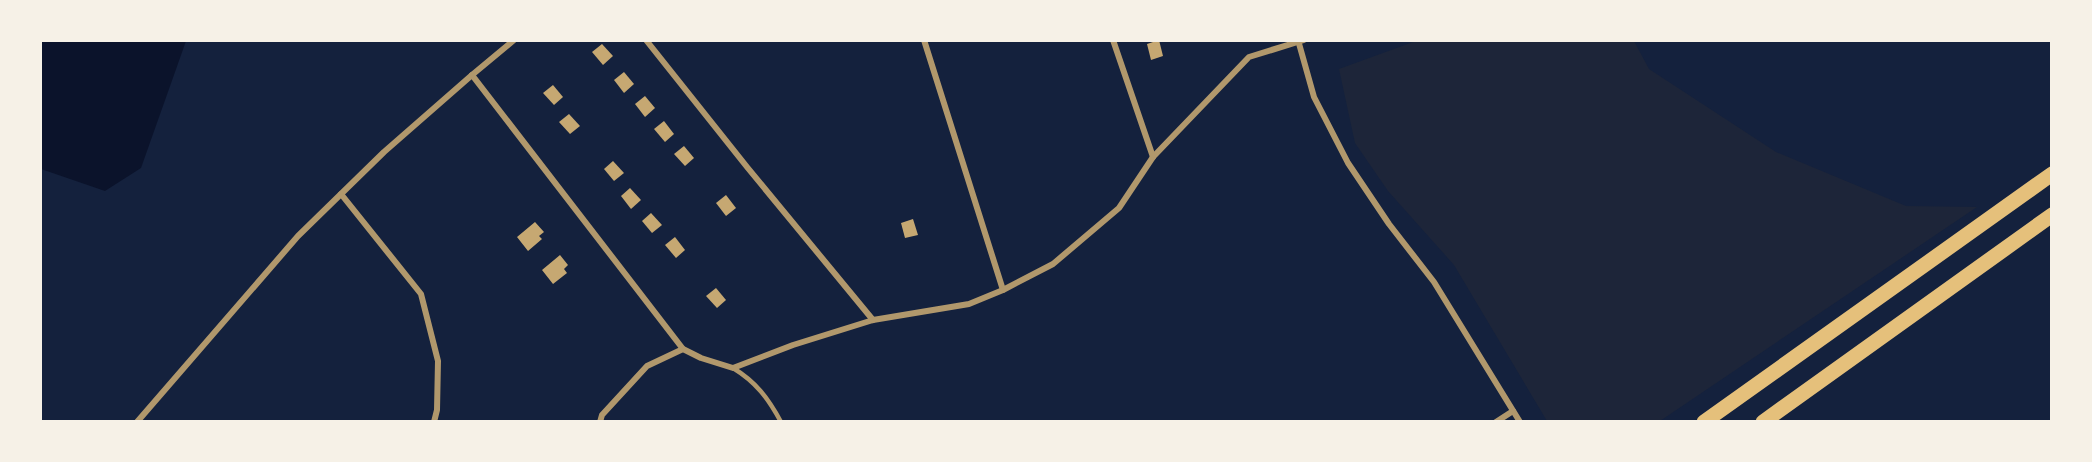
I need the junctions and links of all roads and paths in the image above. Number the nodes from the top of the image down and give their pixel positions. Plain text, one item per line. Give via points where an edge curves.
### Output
1 (514, 40) edge
2 (646, 40) edge
3 (924, 40) edge
4 (1113, 40) edge
5 (1300, 41) edge
6 (472, 75) junction
7 (1153, 157) junction
8 (2052, 174) edge
9 (341, 194) junction
10 (2052, 215) edge
11 (1003, 290) junction
12 (873, 320) junction
13 (683, 349) junction
14 (733, 368) junction
15 (1513, 411) junction
16 (137, 422) edge
17 (434, 422) edge
18 (600, 422) edge
19 (781, 422) edge
20 (1496, 422) edge
21 (1520, 422) edge
22 (1704, 422) edge
23 (1763, 422) edge

1 - 6 street
2 - 12 street
3 - 11 street
4 - 7 street
5 - 7 street via 1249,57
5 - 15 street via 1314,97 1348,163 1434,282
6 - 9 street
6 - 13 street
7 - 11 street via 1119,208 1053,264
8 - 22 main road
9 - 16 street via 298,236
9 - 17 street via 421,294 438,361
10 - 23 main road
11 - 12 street via 969,304
12 - 14 street
13 - 14 street
13 - 18 street via 647,366
14 - 19 lane via 750,378
15 - 20 street
15 - 21 street

